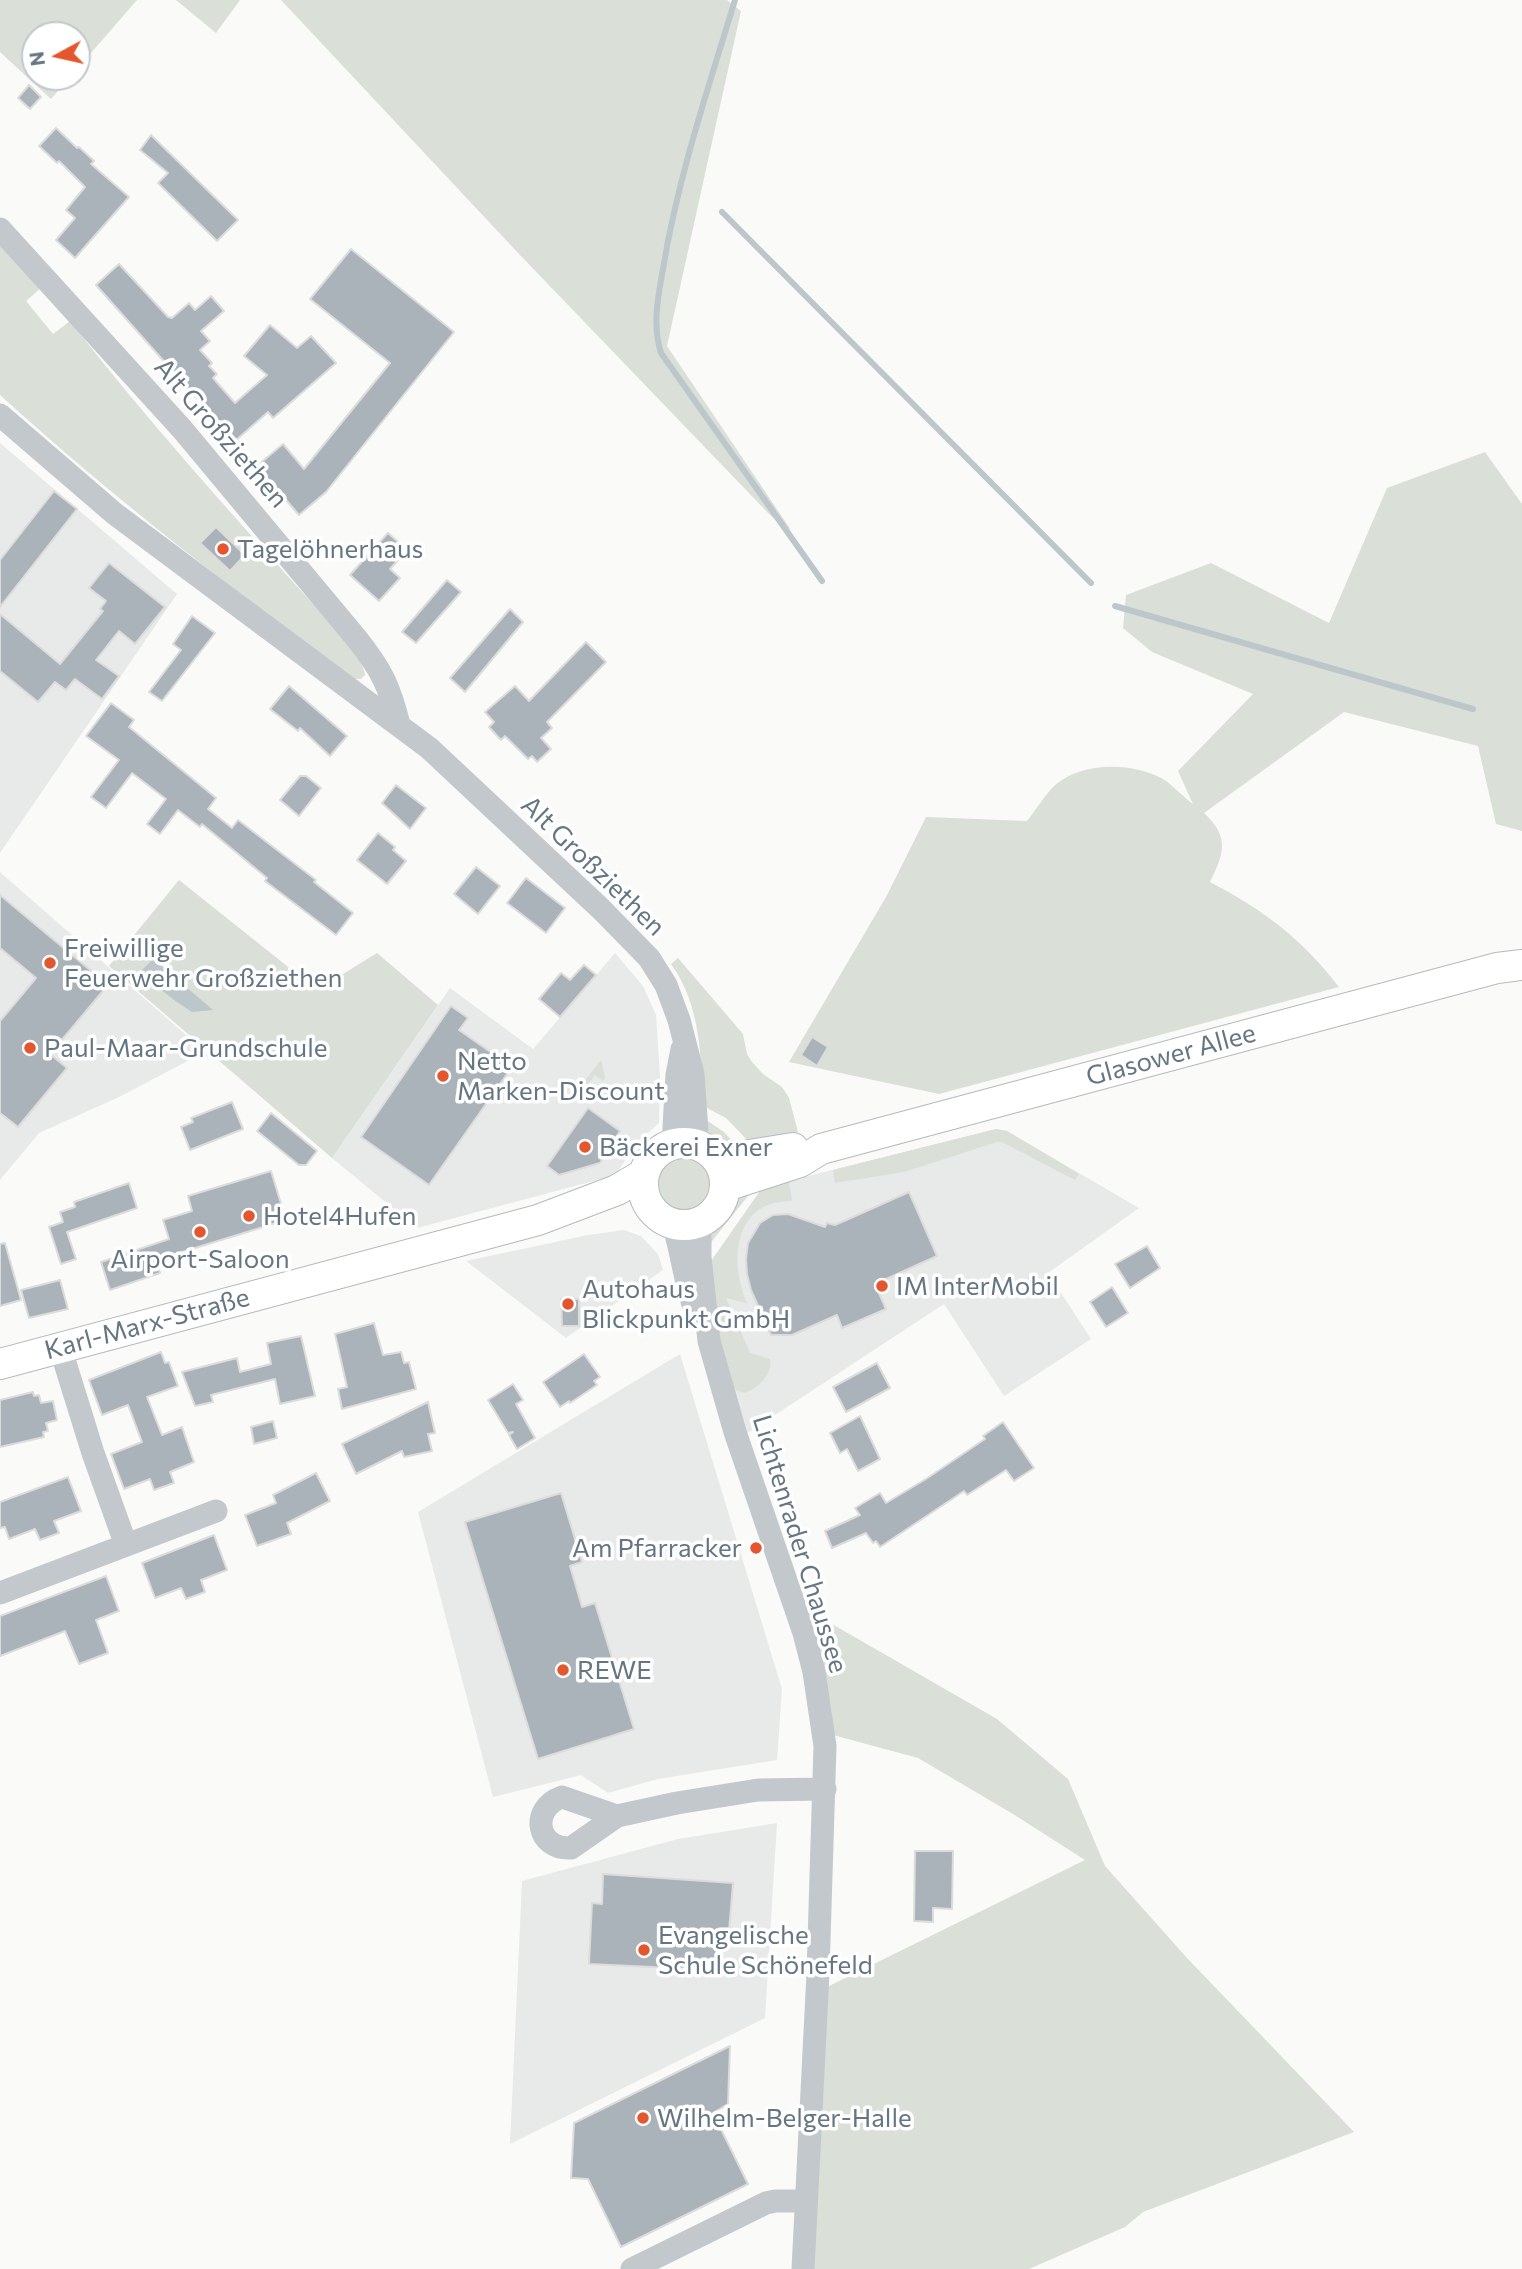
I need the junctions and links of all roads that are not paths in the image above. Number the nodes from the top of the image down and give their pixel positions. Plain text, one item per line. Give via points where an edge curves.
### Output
1 (0, 229) edge
2 (0, 415) edge
3 (399, 725) junction
4 (1522, 965) edge
5 (704, 1159) junction
6 (644, 1174) junction
7 (648, 1205) junction
8 (538, 1220) junction
9 (687, 1224) junction
10 (60, 1348) junction
11 (0, 1364) edge
12 (216, 1511) dead end
13 (126, 1545) junction
14 (0, 1593) edge
15 (825, 1789) junction
16 (617, 1816) dead end
17 (806, 2201) junction
18 (632, 2269) edge
19 (803, 2269) edge

1 - 3 street, Alt Großziethen via 182,429 365,649 391,692
2 - 3 street, Alt Großziethen via 115,514
3 - 5 street, Alt Großziethen via 429,748 649,958 673,1002 693,1074
4 - 5 main road, Glasower Allee via 821,1149 797,1147
5 - 6 main road via 654,1155
5 - 9 main road via 723,1198 718,1208
6 - 7 main road
6 - 8 main road, Karl-Marx-Straße via 617,1190
7 - 8 main road, Karl-Marx-Straße via 587,1218
7 - 9 main road via 654,1213
8 - 10 main road, Karl-Marx-Straße
9 - 15 street, Lichtenrader Chaussee via 683,1255 689,1293 709,1340 814,1672 825,1746
10 - 11 main road, Karl-Marx-Straße
10 - 13 street
12 - 13 street
13 - 14 street
15 - 16 street via 758,1790
15 - 17 street, Lichtenrader Chaussee
17 - 18 street via 766,2203
17 - 19 street, Lichtenrader Chaussee

